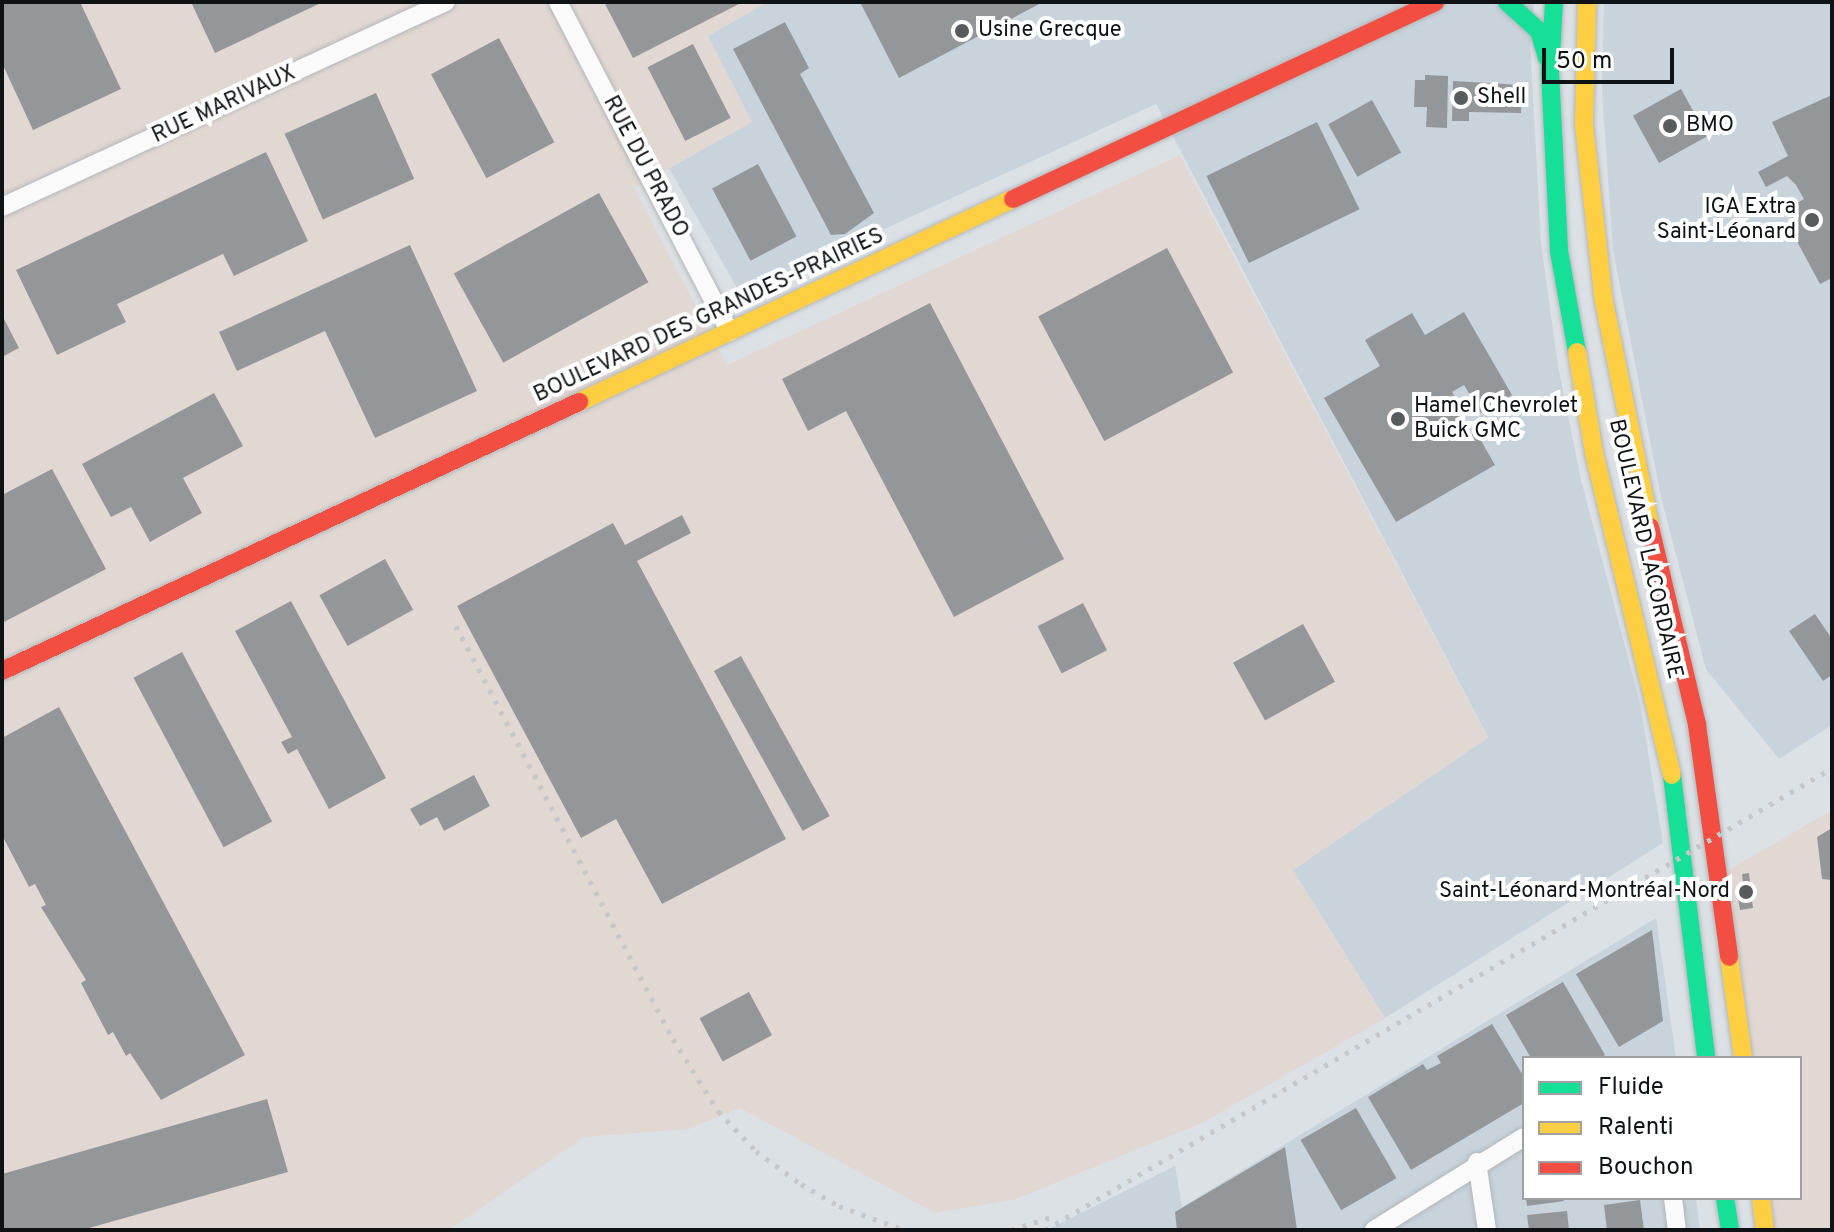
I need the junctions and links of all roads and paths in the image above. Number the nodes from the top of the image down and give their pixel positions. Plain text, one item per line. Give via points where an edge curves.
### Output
1 (446, 2) edge
2 (558, 2) edge
3 (1507, 2) edge
4 (1554, 2) edge
5 (1587, 2) edge
6 (1436, 3) edge
7 (1550, 72) junction
8 (2, 207) edge
9 (730, 332) junction
10 (2, 671) edge
11 (1706, 1056) edge
12 (1743, 1056) edge
13 (1522, 1138) edge
14 (1477, 1162) junction
15 (1673, 1200) edge
16 (1725, 1200) edge
17 (1761, 1200) edge
18 (1374, 1230) edge
19 (1487, 1230) edge
20 (1677, 1230) edge
21 (1730, 1230) edge
22 (1765, 1230) edge

1 - 8 street, RUE MARIVAUX
2 - 9 street, RUE DU PRADO
3 - 7 main road via 1539,31
4 - 7 main road, BOULEVARD LACORDAIRE
5 - 12 main road, BOULEVARD LACORDAIRE via 1584,125 1604,302 1630,445 1697,725
6 - 9 main road, BOULEVARD DES GRANDES-PRAIRIES
7 - 11 main road, BOULEVARD LACORDAIRE via 1561,262 1605,506 1673,778
9 - 10 main road, BOULEVARD DES GRANDES-PRAIRIES
13 - 14 street
14 - 18 street
14 - 19 street
15 - 20 street
16 - 21 main road
17 - 22 main road

